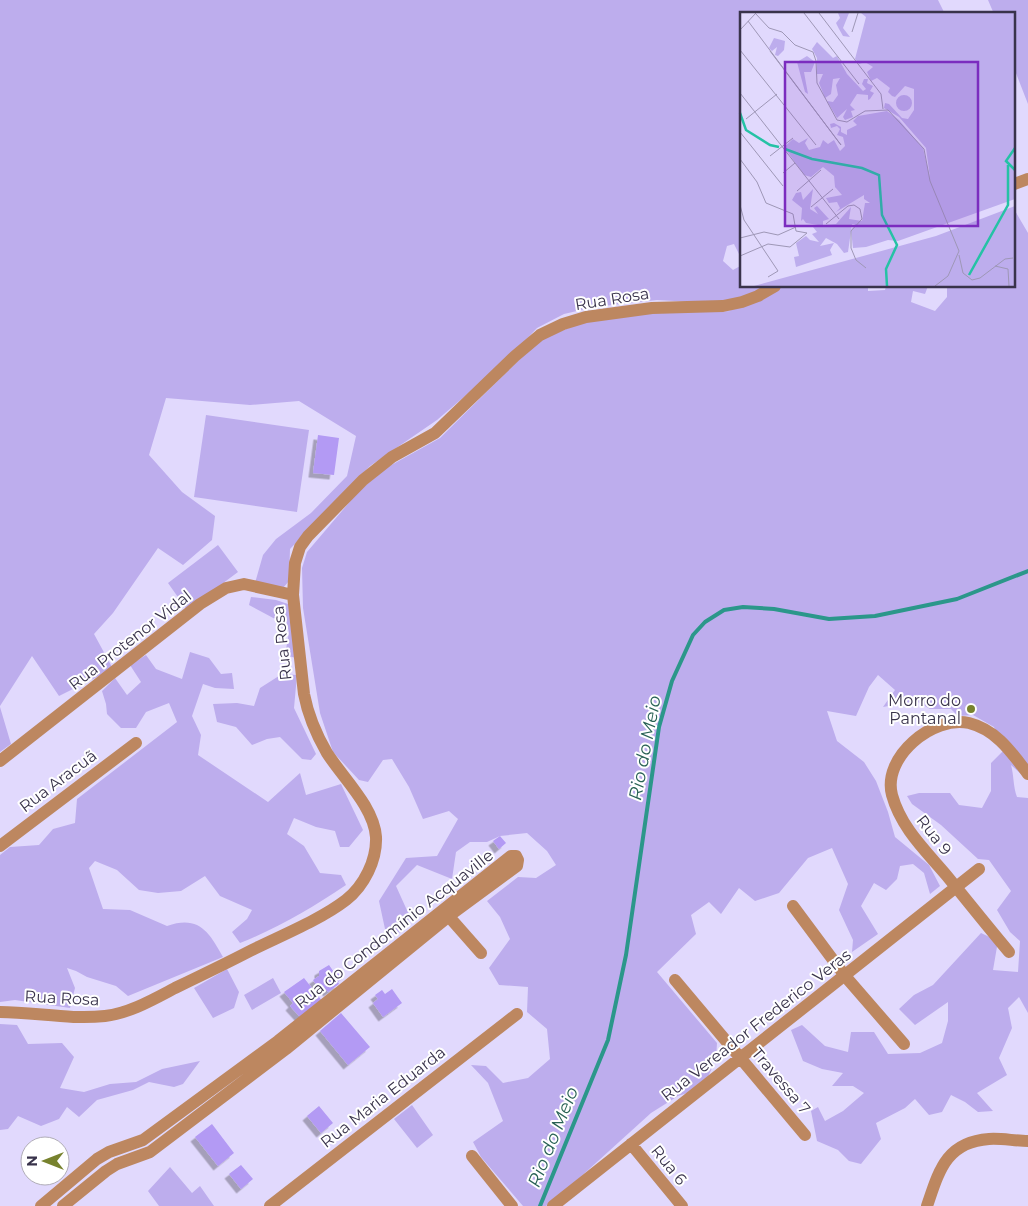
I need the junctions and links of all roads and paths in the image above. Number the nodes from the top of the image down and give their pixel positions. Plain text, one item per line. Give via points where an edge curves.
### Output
1 (1028, 178) edge
2 (1016, 183) edge
3 (772, 288) edge
4 (293, 595) junction
5 (136, 743) dead end
6 (0, 761) edge
7 (1028, 774) edge
8 (0, 846) edge
9 (979, 869) dead end
10 (955, 886) junction
11 (793, 906) dead end
12 (446, 913) junction
13 (1009, 952) dead end
14 (481, 953) dead end
15 (845, 976) junction
16 (675, 980) dead end
17 (0, 1012) edge
18 (517, 1014) dead end
19 (904, 1044) dead end
20 (282, 1045) junction
21 (740, 1058) junction
22 (192, 1103) junction
23 (201, 1114) junction
24 (805, 1135) dead end
25 (1028, 1141) edge
26 (631, 1144) junction
27 (472, 1156) dead end
28 (97, 1159) junction
29 (106, 1171) junction
30 (40, 1206) edge
31 (64, 1206) edge
32 (270, 1206) edge
33 (512, 1206) edge
34 (553, 1206) edge
35 (682, 1206) edge
36 (927, 1206) edge

1 - 2 street
3 - 4 street, Rua Rosa via 742,302 723,306 652,308 586,317 540,335 435,433 392,457 363,480 308,536 295,563
4 - 6 street, Rua Protenor Vidal via 244,584 226,588 200,604
4 - 17 street, Rua Rosa via 304,694 311,720 328,754 373,821 376,838 370,868 362,883 347,900 320,916 127,1010 107,1016 79,1017
5 - 8 street, Rua Aracuã
7 - 10 street, Rua 9 via 992,733 969,723 945,724 931,729 906,749 898,760 892,776 892,793 898,812 904,825
9 - 10 street, Rua Vereador Frederico Veras
10 - 13 street, Rua 9
10 - 15 street, Rua Vereador Frederico Veras
11 - 15 street
12 - 12 street, Rua do Condomínio Acquaville via 517,866 516,856 511,856
12 - 14 street
12 - 20 street, Rua do Condomínio Acquaville
15 - 19 street
15 - 21 street, Rua Vereador Frederico Veras
16 - 21 street, Travessa 7
18 - 32 street, Rua Maria Eduarda
20 - 22 street, Rua do Condomínio Acquaville
20 - 23 street, Rua do Condomínio Acquaville
21 - 24 street, Travessa 7
21 - 26 street, Rua Vereador Frederico Veras
22 - 23 street
22 - 28 street, Rua do Condomínio Acquaville via 144,1140
23 - 29 street, Rua do Condomínio Acquaville via 150,1152
25 - 36 street via 990,1139 955,1150 938,1176
26 - 34 street, Rua Vereador Frederico Veras
26 - 35 street, Rua 6
27 - 33 street
28 - 29 street
28 - 30 street, Rua do Condomínio Acquaville
29 - 31 street, Rua do Condomínio Acquaville

